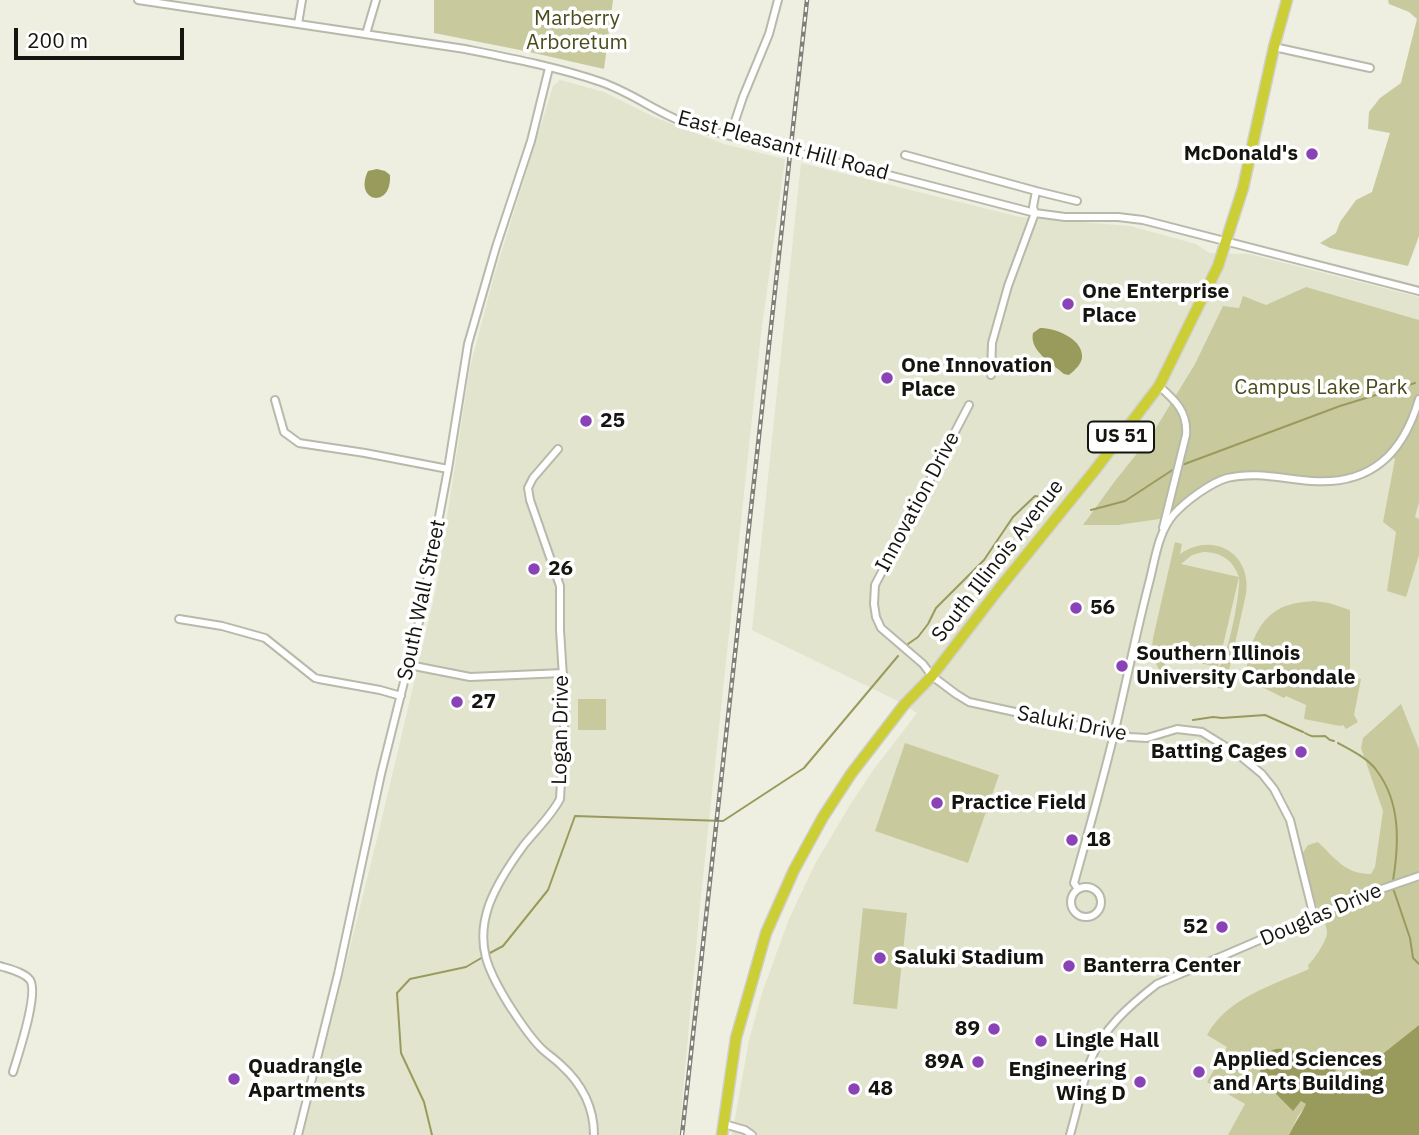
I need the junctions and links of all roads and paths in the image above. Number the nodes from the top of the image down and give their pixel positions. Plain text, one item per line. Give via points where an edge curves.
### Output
1 (138, 0) edge
2 (204, 0) edge
3 (302, 0) edge
4 (376, 0) edge
5 (778, 0) edge
6 (1287, 0) edge
7 (202, 9) junction
8 (298, 24) junction
9 (366, 34) junction
10 (1274, 47) junction
11 (549, 68) junction
12 (1370, 68) dead end
13 (730, 136) junction
14 (905, 155) dead end
15 (1036, 191) junction
16 (1077, 201) dead end
17 (1035, 213) junction
18 (1226, 240) junction
19 (1419, 291) edge
20 (991, 375) dead end
21 (1159, 386) junction
22 (1419, 399) edge
23 (275, 400) dead end
24 (970, 405) dead end
25 (558, 449) dead end
26 (448, 469) junction
27 (1161, 536) junction
28 (179, 619) dead end
29 (891, 639) joint
30 (409, 665) junction
31 (563, 673) junction
32 (932, 676) junction
33 (401, 696) junction
34 (1114, 735) junction
35 (1419, 876) edge
36 (1077, 889) junction
37 (1314, 917) junction
38 (0, 966) edge
39 (13, 1072) dead end
40 (723, 1130) edge
41 (298, 1135) edge
42 (594, 1135) edge
43 (752, 1135) edge
44 (1070, 1135) edge

1 - 7 street, East Pleasant Hill Road
2 - 7 street
3 - 8 street
4 - 9 street
5 - 13 street
6 - 10 highway, South Illinois Avenue / US 51
7 - 8 street, East Pleasant Hill Road
8 - 9 street, East Pleasant Hill Road
9 - 11 street, East Pleasant Hill Road
10 - 12 street
10 - 18 highway, South Illinois Avenue / US 51 via 1243,188
11 - 13 street, East Pleasant Hill Road via 602,83 682,121
11 - 26 street, South Wall Street via 468,344
13 - 17 street, East Pleasant Hill Road, bridge
14 - 15 street
15 - 16 street
15 - 17 street
17 - 18 street, East Pleasant Hill Road via 1143,220
17 - 20 street via 992,343
18 - 19 street, East Pleasant Hill Road
18 - 21 highway, South Illinois Avenue / US 51 via 1218,266
21 - 27 street via 1181,408 1186,424
21 - 32 highway, South Illinois Avenue / US 51
22 - 27 street via 1403,438 1365,474 1331,482 1281,476 1226,478 1186,503
23 - 26 street via 284,432 299,443
24 - 29 street, Innovation Drive via 875,585 876,617
25 - 31 street, Logan Drive via 528,488 560,586
26 - 30 street, South Wall Street
27 - 34 street
28 - 33 street via 265,638 318,679
29 - 32 street, Saluki Drive
30 - 31 street via 470,677
30 - 33 street, South Wall Street
31 - 42 street, Logan Drive via 560,799 501,878 486,917 483,945 493,980 521,1023 584,1093
32 - 34 street, Saluki Drive via 969,702
32 - 40 highway, South Illinois Avenue / US 51 via 851,774 794,870 766,933 742,1015
33 - 41 street, South Wall Street
34 - 36 street via 1074,883
34 - 37 street, Saluki Drive via 1147,738 1177,729 1202,732 1262,774 1290,820
35 - 37 street, Douglas Drive
36 - 36 street via 1071,897 1072,909 1079,916 1093,915 1100,908 1101,896 1092,887
37 - 44 street, Douglas Drive via 1157,984 1130,1005 1090,1062
38 - 39 street via 21,974 31,985
40 - 43 street via 746,1130

